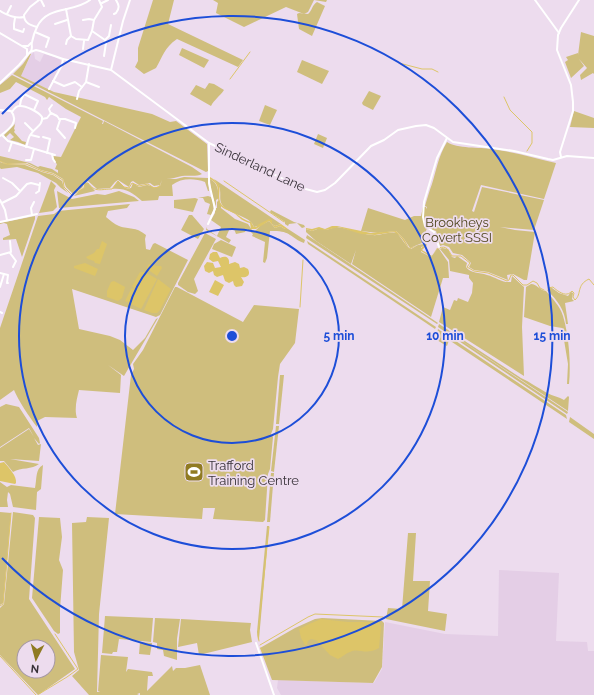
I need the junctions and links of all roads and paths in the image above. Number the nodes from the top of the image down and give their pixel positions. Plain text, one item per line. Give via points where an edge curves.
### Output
1 (40, 0) edge
2 (90, 0) edge
3 (100, 0) edge
4 (108, 0) edge
5 (116, 0) edge
6 (130, 0) edge
7 (535, 0) edge
8 (579, 0) edge
9 (35, 1) edge
10 (102, 3) junction
11 (11, 6) dead end
12 (44, 6) dead end
13 (66, 9) junction
14 (0, 11) edge
15 (7, 14) junction
16 (114, 14) dead end
17 (24, 17) junction
18 (16, 18) junction
19 (67, 20) junction
20 (83, 20) dead end
21 (94, 20) junction
22 (55, 24) dead end
23 (111, 25) dead end
24 (37, 27) junction
25 (24, 29) dead end
26 (35, 32) junction
27 (92, 32) junction
28 (0, 33) edge
29 (558, 34) junction
30 (71, 36) junction
31 (105, 40) junction
32 (84, 41) junction
33 (32, 42) junction
34 (66, 44) dead end
35 (22, 46) junction
36 (28, 46) junction
37 (46, 47) dead end
38 (32, 49) junction
39 (83, 49) dead end
40 (27, 50) junction
41 (100, 52) dead end
42 (26, 56) junction
43 (63, 59) junction
44 (90, 64) junction
45 (111, 70) junction
46 (53, 81) junction
47 (86, 82) junction
48 (0, 83) edge
49 (99, 87) dead end
50 (81, 88) junction
51 (49, 89) dead end
52 (77, 98) dead end
53 (52, 105) dead end
54 (20, 106) junction
55 (0, 110) edge
56 (34, 110) junction
57 (12, 112) junction
58 (50, 114) junction
59 (42, 119) junction
60 (59, 119) junction
61 (25, 123) dead end
62 (75, 128) dead end
63 (33, 131) junction
64 (30, 135) junction
65 (1, 136) edge
66 (39, 137) dead end
67 (43, 137) dead end
68 (65, 138) dead end
69 (447, 138) junction
70 (12, 142) junction
71 (209, 143) junction
72 (26, 147) junction
73 (34, 149) junction
74 (9, 151) dead end
75 (47, 152) junction
76 (560, 157) junction
77 (594, 158) edge
78 (26, 160) dead end
79 (53, 162) dead end
80 (3, 178) edge
81 (20, 191) junction
82 (38, 193) dead end
83 (0, 200) edge
84 (2, 203) junction
85 (29, 203) dead end
86 (37, 214) dead end
87 (32, 215) junction
88 (8, 220) junction
89 (0, 222) edge
90 (208, 224) dead end
91 (10, 241) dead end
92 (439, 247) dead end
93 (10, 253) junction
94 (0, 255) edge
95 (13, 267) dead end
96 (0, 273) edge
97 (4, 274) junction
98 (8, 284) dead end
99 (0, 287) edge
100 (256, 643) dead end
101 (274, 695) edge

1 - 9 street
1 - 12 street
2 - 13 street via 81,6
3 - 10 street
4 - 10 street
5 - 16 street via 119,8
6 - 45 street
7 - 29 street
8 - 29 street
9 - 17 street via 25,12
10 - 21 street via 101,10
11 - 15 street
13 - 19 street
13 - 24 street via 45,16
14 - 15 street
15 - 18 street
17 - 18 street
17 - 24 street via 27,23
18 - 25 street via 14,29 23,32
19 - 22 street
19 - 30 street
20 - 21 street
21 - 27 street
23 - 31 street via 109,36
24 - 26 street
26 - 33 street
26 - 37 street via 49,38
27 - 31 street
27 - 32 street via 88,40
28 - 35 street
29 - 76 street via 558,53 571,85 574,102
30 - 32 street
30 - 34 street
31 - 41 street via 104,55
32 - 39 street
33 - 36 street
33 - 38 street
35 - 36 street
35 - 40 street
36 - 38 street
36 - 40 street
38 - 40 street
38 - 42 street
38 - 43 street
40 - 42 street
42 - 48 street
43 - 44 street
43 - 46 street
44 - 45 street
44 - 47 street
45 - 71 street, Sinderland Lane
46 - 50 street via 64,86 75,82
46 - 51 street
47 - 49 street
47 - 50 street
50 - 52 street
53 - 58 street via 49,109
54 - 56 street
54 - 56 street via 25,93 38,102
54 - 57 street
55 - 57 street
56 - 59 street
57 - 65 street via 15,117 13,124
58 - 59 street
58 - 60 street
59 - 63 street via 41,124
60 - 62 street via 76,123
60 - 68 street via 57,129
61 - 63 street
63 - 64 street
64 - 66 street
64 - 72 street
65 - 70 street
67 - 75 street via 50,140
69 - 71 street, Sinderland Lane via 437,129 426,125 400,129 370,147 332,186 317,192 302,188
69 - 76 street, Sinderland Lane via 459,143 553,160
69 - 92 street via 437,158 423,209 425,226 436,235
70 - 72 street
70 - 74 street
71 - 90 street via 208,181 215,209
72 - 73 street
73 - 75 street
73 - 78 street via 31,160
75 - 79 street via 53,154
76 - 77 street, Sinderland Lane
80 - 81 street
81 - 82 street via 28,183 40,184
81 - 84 street via 15,197
83 - 84 street
84 - 88 street
85 - 87 street via 33,204
86 - 87 street
87 - 88 street
88 - 89 street
91 - 93 street
93 - 94 street
93 - 95 street via 18,260
96 - 97 street
97 - 98 street via 8,275
97 - 99 street
100 - 101 street

